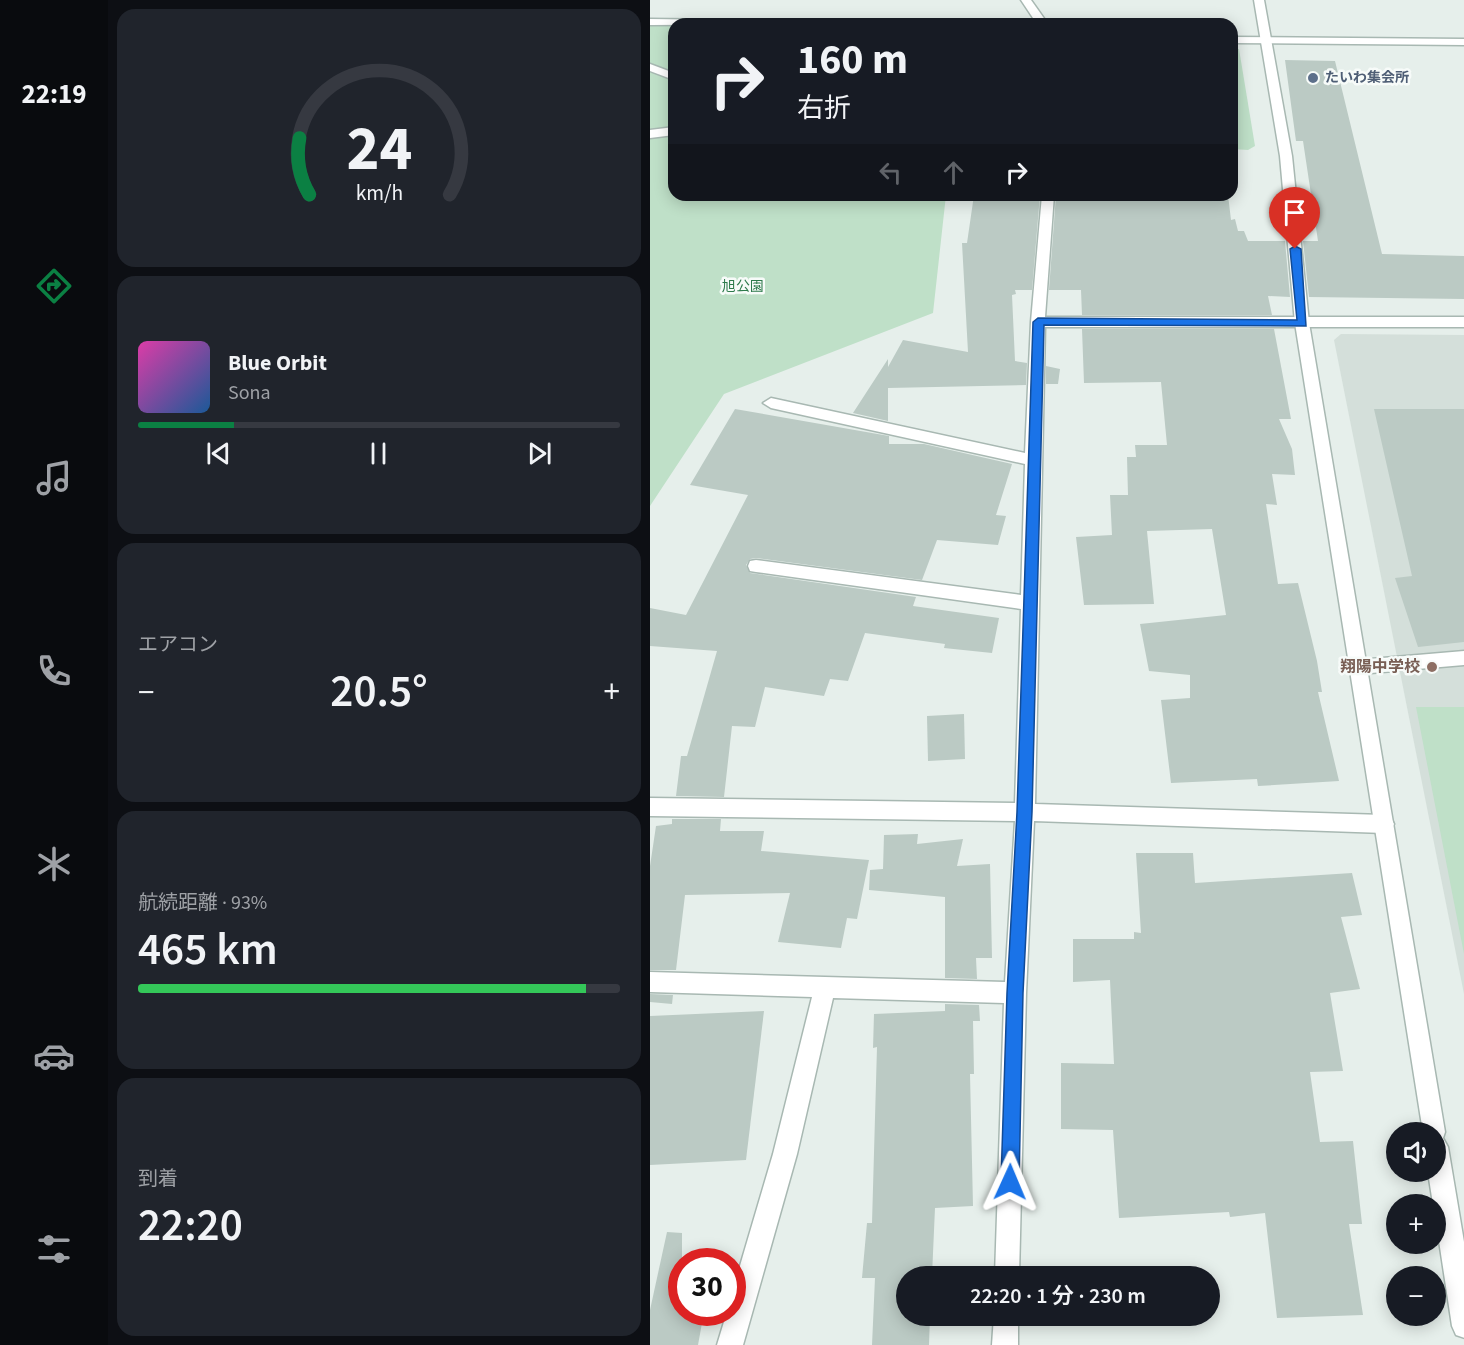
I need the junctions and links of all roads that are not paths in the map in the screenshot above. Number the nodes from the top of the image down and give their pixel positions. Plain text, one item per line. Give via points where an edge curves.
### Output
1 (1026, 0) edge
2 (1259, 0) edge
3 (1039, 18) edge
4 (650, 22) edge
5 (668, 22) edge
6 (1238, 40) edge
7 (1266, 40) junction
8 (1464, 42) edge
9 (650, 67) edge
10 (668, 74) edge
11 (668, 131) edge
12 (650, 134) edge
13 (1048, 201) edge
14 (1038, 322) junction
15 (1464, 322) edge
16 (1302, 323) junction
17 (771, 404) dead end
18 (1032, 460) junction
19 (756, 566) dead end
20 (1030, 603) junction
21 (1464, 658) edge
22 (1359, 667) junction
23 (650, 807) edge
24 (1025, 812) junction
25 (1384, 824) junction
26 (650, 982) edge
27 (825, 988) junction
28 (1015, 993) junction
29 (1432, 1122) edge
30 (1441, 1182) edge
31 (1007, 1266) edge
32 (1006, 1326) edge
33 (1464, 1326) edge
34 (730, 1345) edge
35 (1005, 1345) edge

1 - 3 street
2 - 7 street
4 - 5 street
6 - 7 street
7 - 8 street
7 - 16 street via 1286,156
9 - 10 street
11 - 12 street
13 - 14 street
14 - 16 street
14 - 18 street
15 - 16 street
16 - 22 street
17 - 18 street
18 - 20 street
19 - 20 street
20 - 24 street
21 - 22 street
22 - 25 street
23 - 24 street
24 - 25 street
24 - 28 street
25 - 29 street
26 - 27 street
27 - 28 street
27 - 34 street via 785,1154
28 - 31 street
30 - 33 street
32 - 35 street

